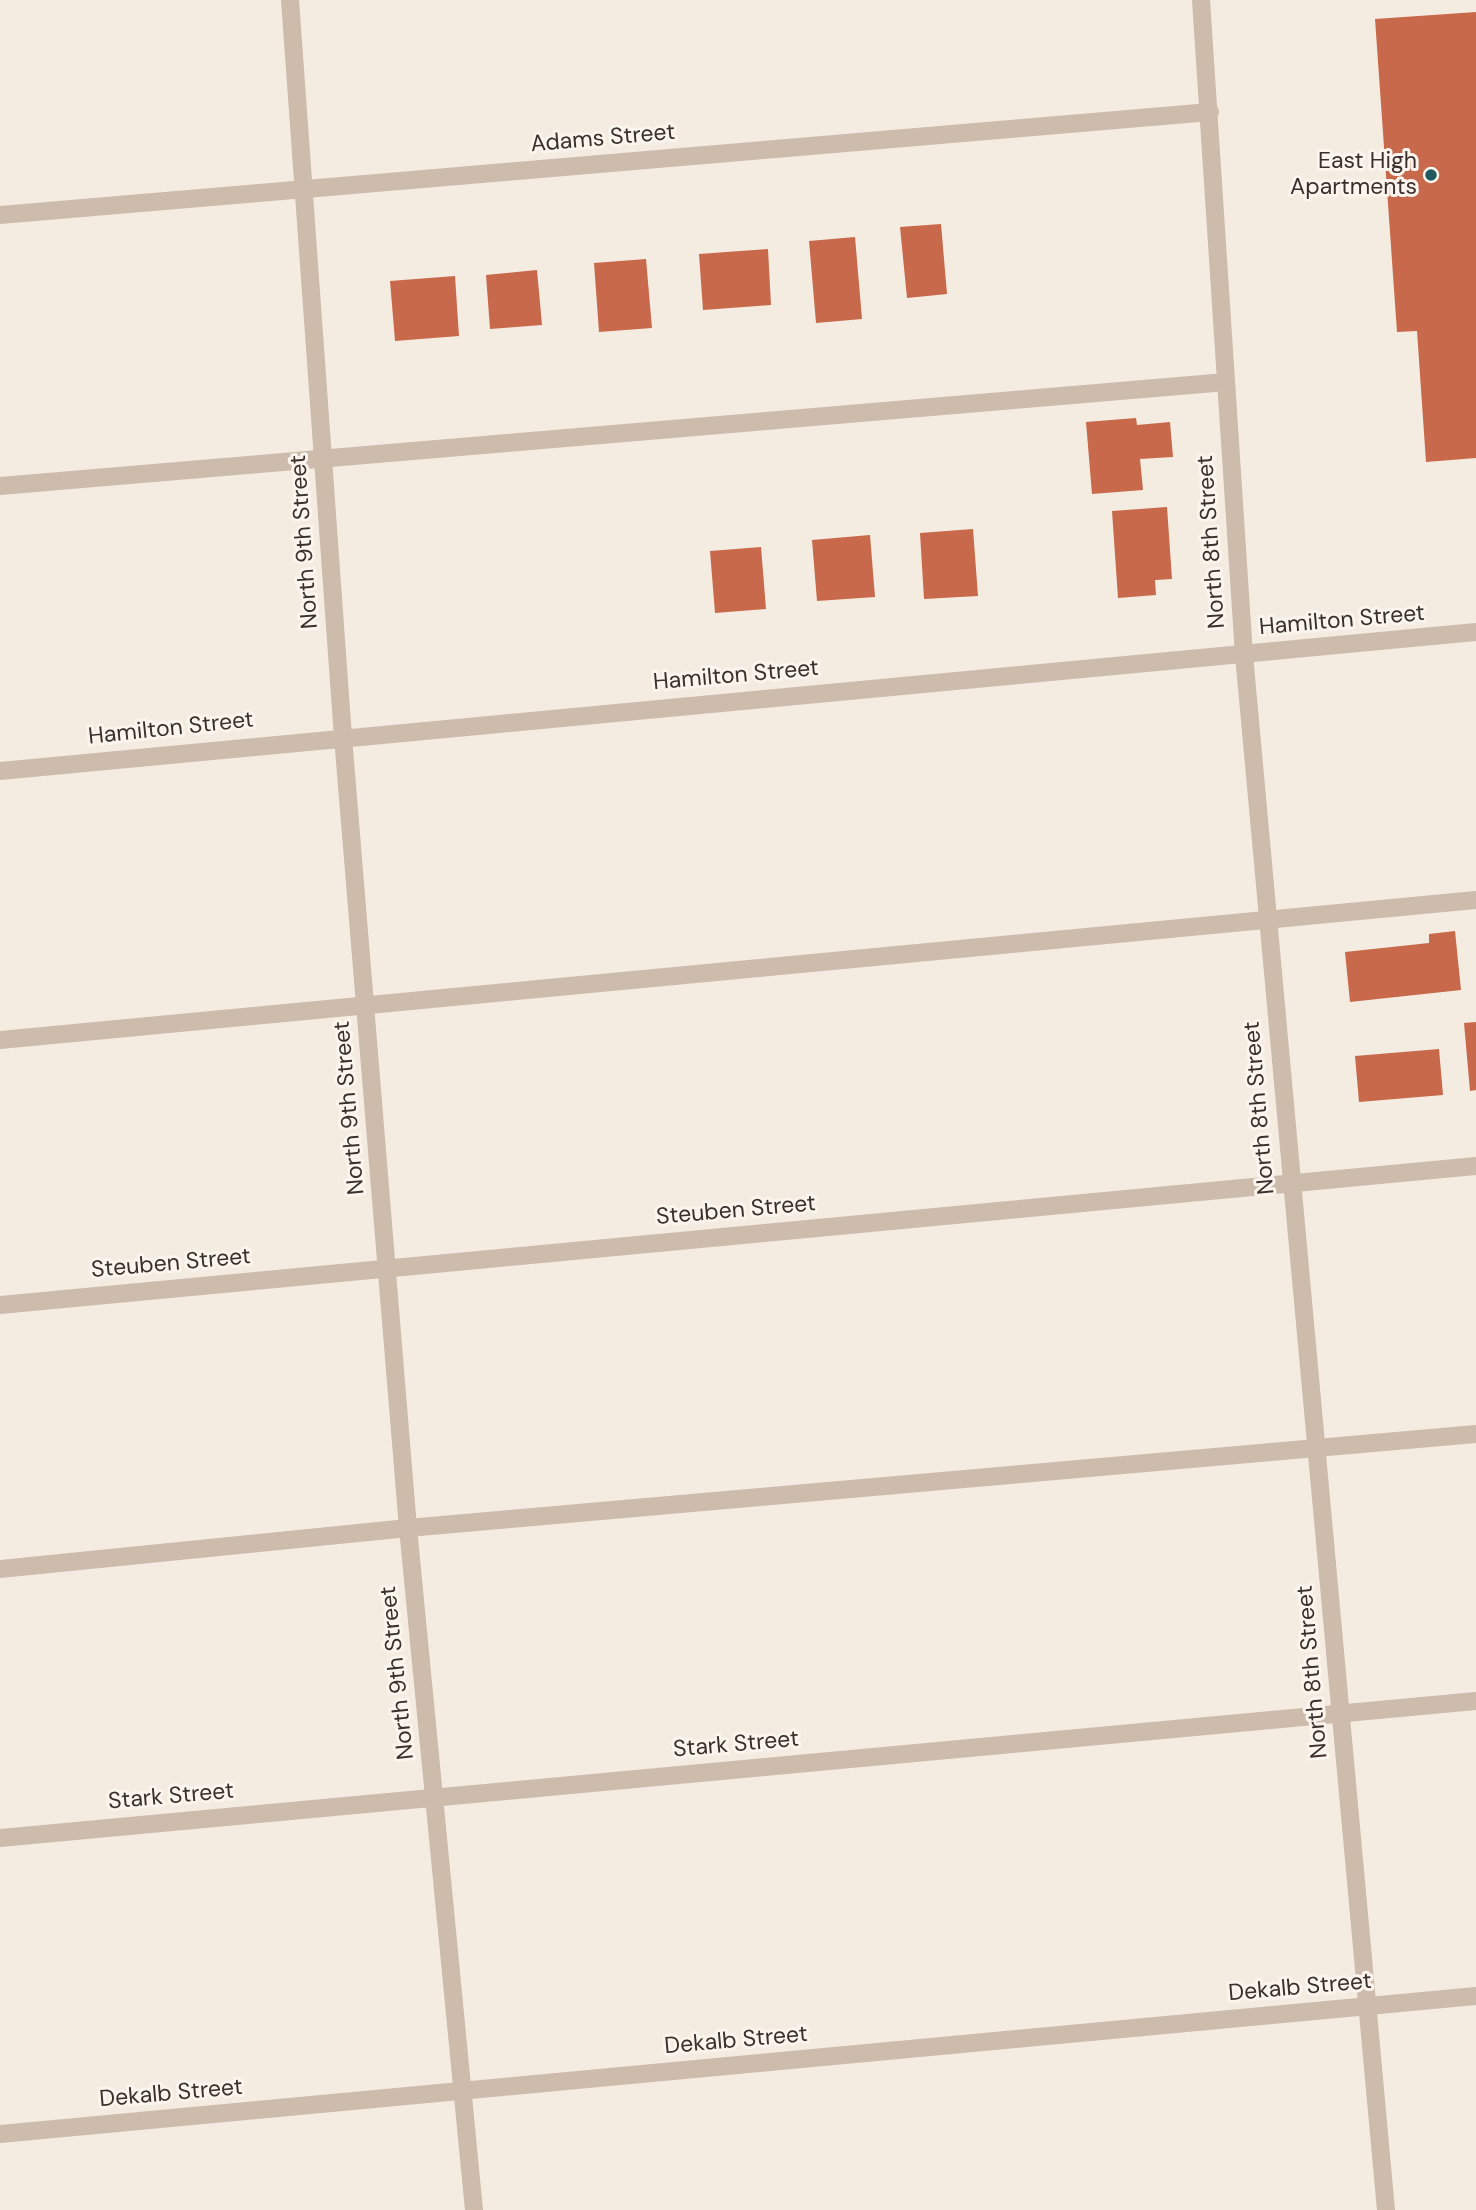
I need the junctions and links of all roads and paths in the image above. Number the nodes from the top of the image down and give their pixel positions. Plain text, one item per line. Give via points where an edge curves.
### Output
1 (290, 0) edge
2 (1201, 0) edge
3 (1210, 111) junction
4 (304, 189) junction
5 (0, 215) edge
6 (1226, 382) junction
7 (324, 458) junction
8 (0, 486) edge
9 (1476, 632) edge
10 (1244, 654) junction
11 (343, 737) junction
12 (0, 771) edge
13 (1476, 900) edge
14 (1267, 919) junction
15 (366, 1006) junction
16 (0, 1040) edge
17 (1476, 1166) edge
18 (1292, 1183) junction
19 (387, 1269) junction
20 (0, 1305) edge
21 (1476, 1434) edge
22 (1317, 1450) junction
23 (408, 1528) junction
24 (0, 1569) edge
25 (1476, 1701) edge
26 (1341, 1713) junction
27 (435, 1797) junction
28 (0, 1838) edge
29 (1476, 1996) edge
30 (1368, 2007) junction
31 (463, 2091) junction
32 (0, 2134) edge
33 (474, 2210) edge
34 (1386, 2210) edge

1 - 4 street, North 9th Street
2 - 3 street, North 8th Street
3 - 4 street, Adams Street
3 - 6 street, North 8th Street
4 - 5 street, Adams Street
4 - 7 street, North 9th Street
6 - 7 street
6 - 10 street, North 8th Street
7 - 8 street
7 - 11 street, North 9th Street
9 - 10 street, Hamilton Street
10 - 11 street, Hamilton Street
10 - 14 street, North 8th Street
11 - 12 street, Hamilton Street
11 - 15 street, North 9th Street
13 - 14 street
14 - 15 street
14 - 18 street, North 8th Street
15 - 16 street
15 - 19 street, North 9th Street
17 - 18 street, Steuben Street
18 - 19 street, Steuben Street
18 - 22 street, North 8th Street
19 - 20 street, Steuben Street
19 - 23 street, North 9th Street
21 - 22 street
22 - 23 street
22 - 26 street, North 8th Street
23 - 24 street
23 - 27 street, North 9th Street
25 - 26 street, Stark Street
26 - 27 street, Stark Street
26 - 30 street, North 8th Street
27 - 28 street, Stark Street
27 - 31 street, North 9th Street
29 - 30 street, Dekalb Street
30 - 31 street, Dekalb Street
30 - 34 street, North 8th Street
31 - 32 street, Dekalb Street
31 - 33 street, North 9th Street

